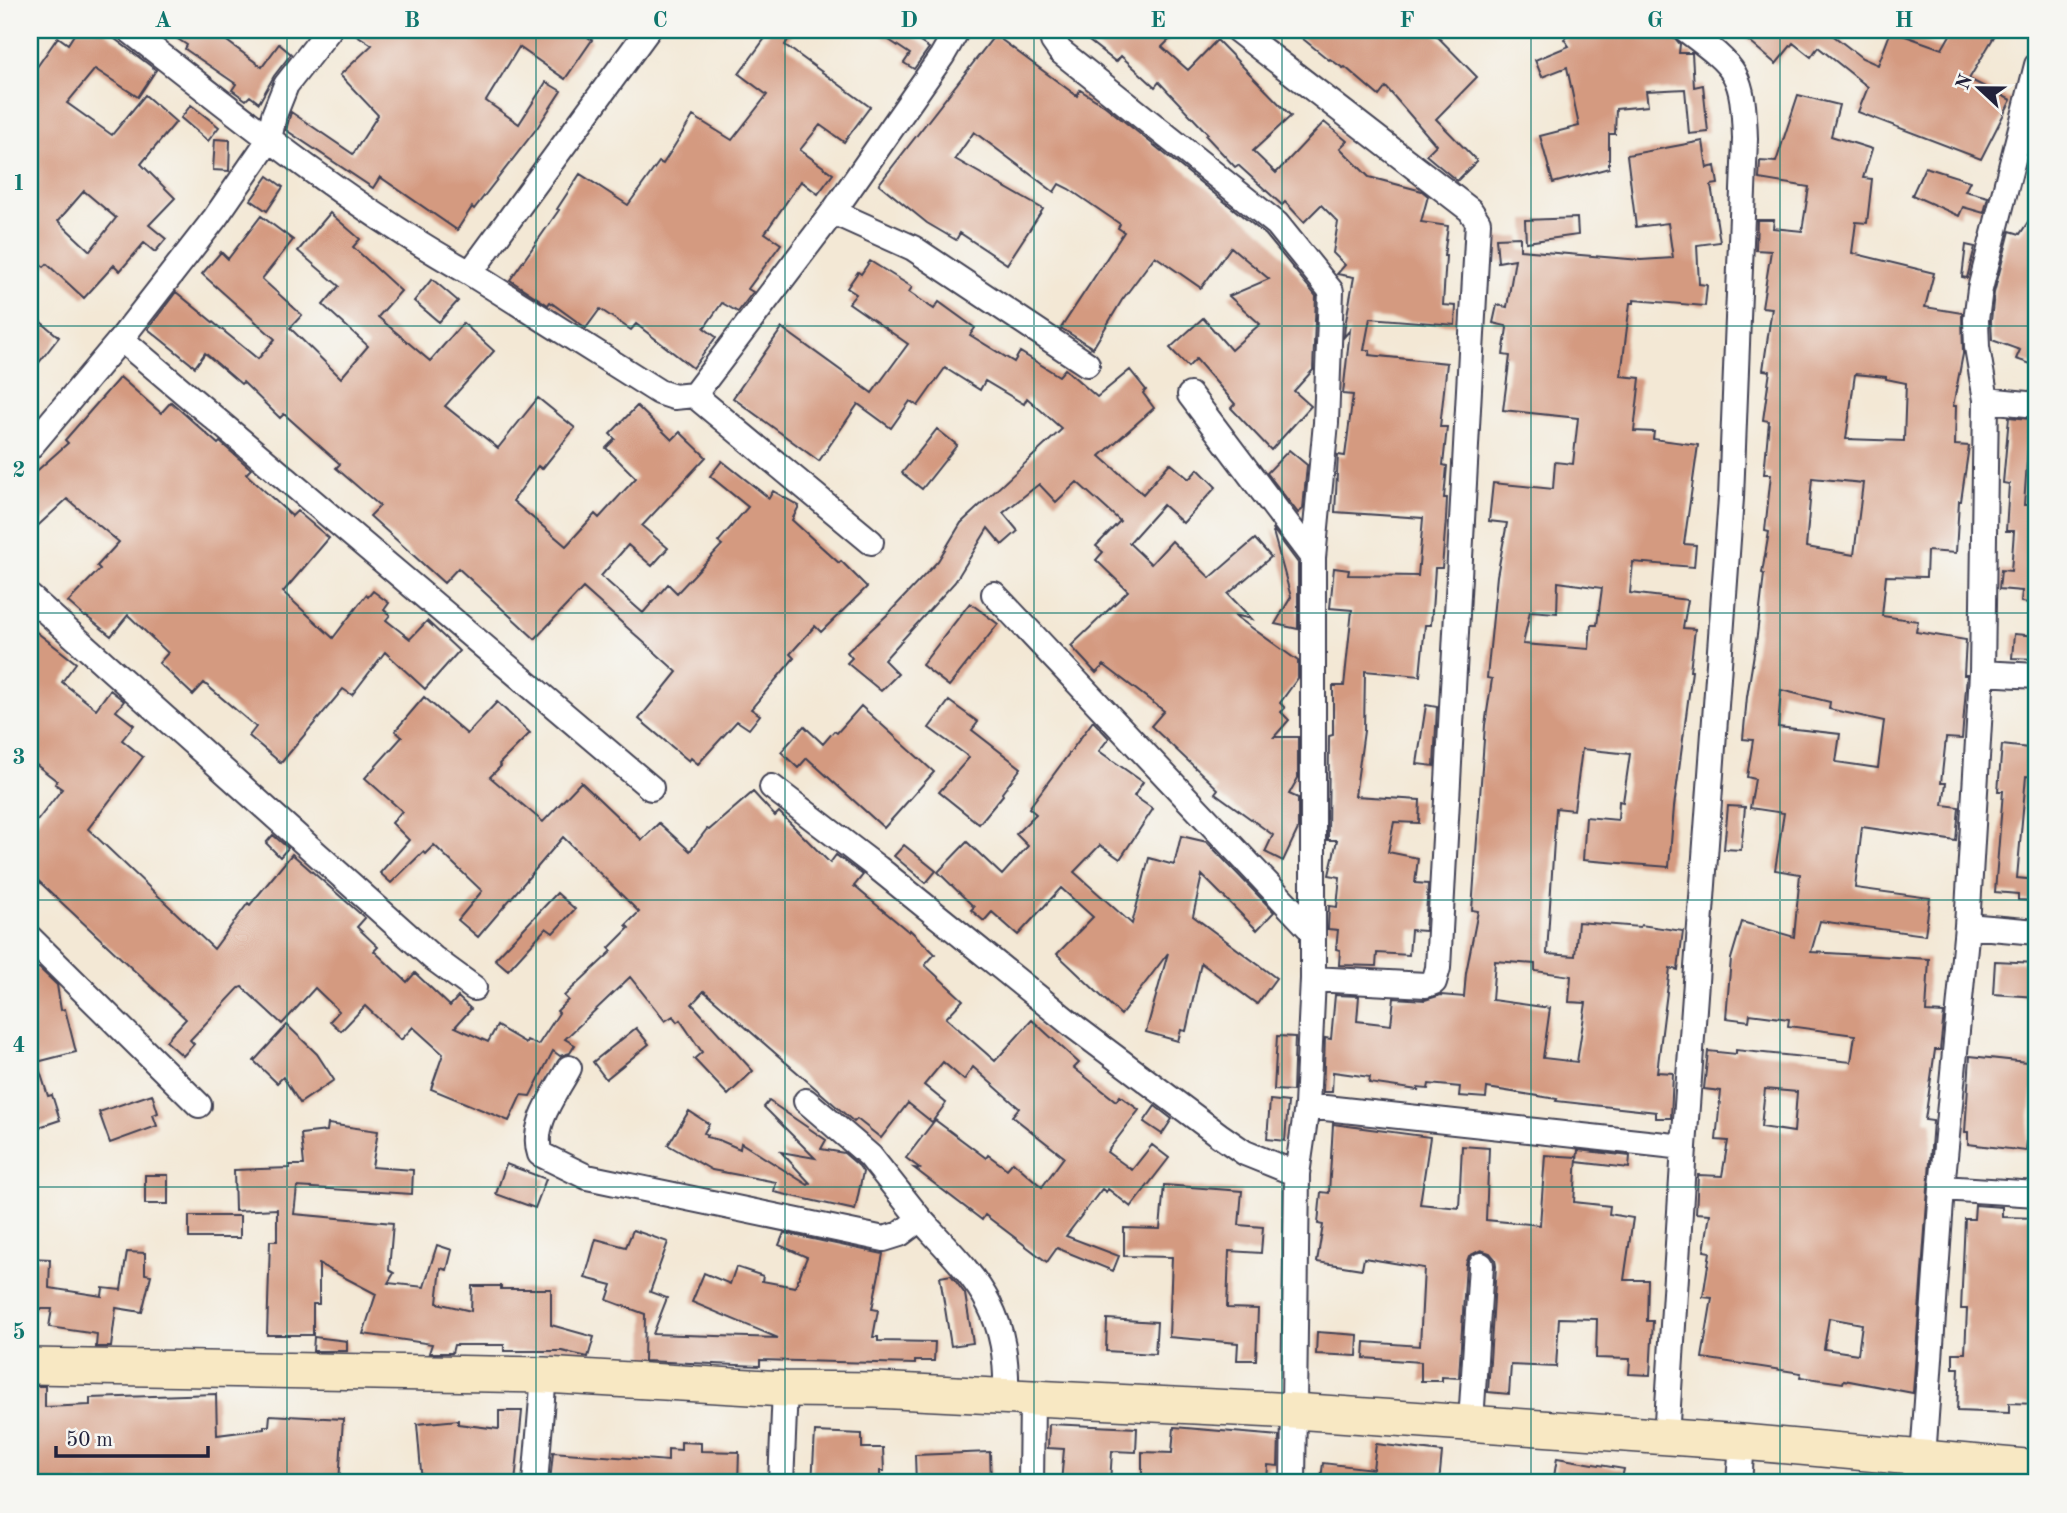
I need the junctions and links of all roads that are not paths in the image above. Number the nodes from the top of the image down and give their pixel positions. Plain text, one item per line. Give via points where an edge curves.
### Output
1 (129, 30) edge
2 (328, 30) edge
3 (648, 30) edge
4 (957, 30) edge
5 (1051, 30) edge
6 (1237, 30) edge
7 (1686, 30) edge
8 (2037, 65) edge
9 (269, 140) junction
10 (833, 212) junction
11 (470, 272) junction
12 (121, 340) junction
13 (1087, 364) dead end
14 (1189, 395) dead end
15 (694, 396) junction
16 (1986, 400) junction
17 (2037, 405) edge
18 (30, 447) edge
19 (872, 542) dead end
20 (1312, 558) junction
21 (994, 594) dead end
22 (30, 597) edge
23 (1982, 673) junction
24 (2037, 676) edge
25 (772, 787) dead end
26 (651, 788) dead end
27 (1967, 926) junction
28 (1312, 931) junction
29 (2037, 932) edge
30 (30, 938) edge
31 (1313, 979) junction
32 (474, 988) dead end
33 (569, 1068) dead end
34 (806, 1101) dead end
35 (199, 1105) dead end
36 (1307, 1106) junction
37 (1684, 1147) junction
38 (1297, 1174) junction
39 (1942, 1188) junction
40 (2037, 1194) edge
41 (920, 1219) junction
42 (1481, 1265) dead end
43 (30, 1366) edge
44 (544, 1375) junction
45 (785, 1389) junction
46 (1019, 1398) junction
47 (1294, 1410) junction
48 (1471, 1422) junction
49 (1666, 1438) junction
50 (1742, 1443) junction
51 (1923, 1458) junction
52 (2022, 1473) edge
53 (535, 1483) edge
54 (781, 1483) edge
55 (1031, 1483) edge
56 (1293, 1483) edge
57 (1739, 1483) edge

1 - 9 street
2 - 9 street via 286,85
3 - 11 street
4 - 10 street
5 - 20 street via 1060,51 1277,224 1331,290 1326,423
6 - 31 street via 1470,210 1478,222 1438,968 1434,982 1426,985
7 - 37 street via 1725,59 1738,79 1744,100 1745,139 1731,498
8 - 16 street via 1980,289 1977,347
9 - 11 street via 431,251
9 - 12 street
10 - 13 street via 913,248
10 - 15 street
11 - 15 street via 659,392
12 - 18 street
12 - 26 street
14 - 20 street
15 - 19 street
16 - 17 street
16 - 23 street
20 - 28 street
21 - 28 street
22 - 32 street via 433,958
23 - 24 street
23 - 27 street
25 - 38 street via 1219,1135 1245,1153
27 - 29 street
27 - 39 street
28 - 31 street
30 - 35 street
31 - 36 street
33 - 41 street via 535,1141 540,1154 578,1173 884,1239
34 - 41 street via 870,1156
36 - 37 street
36 - 38 street
37 - 49 street
38 - 47 street
39 - 40 street
39 - 51 street
41 - 46 street via 973,1277 992,1307 1007,1374
42 - 48 street
43 - 44 street
44 - 45 street
44 - 53 street
45 - 46 street
45 - 54 street
46 - 47 street
46 - 55 street
47 - 48 street
47 - 56 street
48 - 49 street
49 - 50 street
50 - 51 street
50 - 57 street
51 - 52 street

